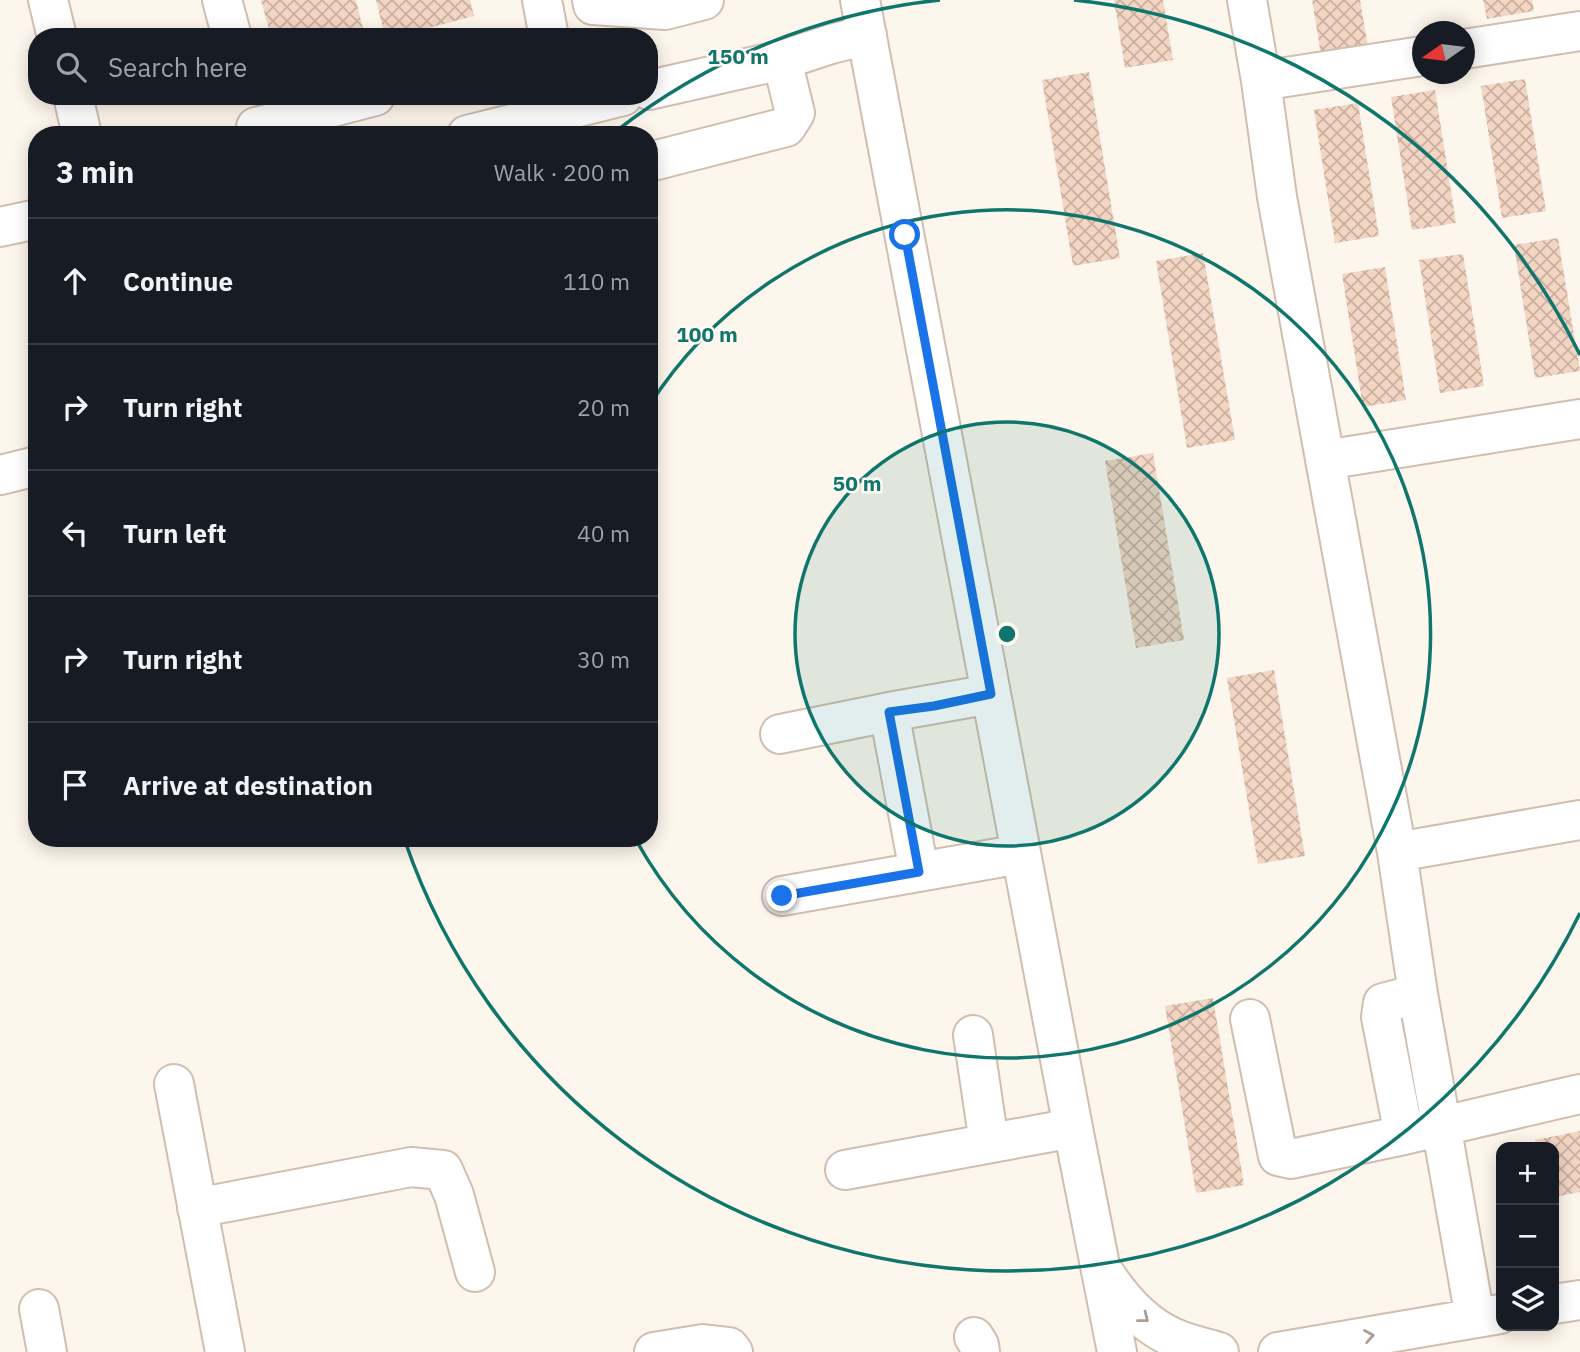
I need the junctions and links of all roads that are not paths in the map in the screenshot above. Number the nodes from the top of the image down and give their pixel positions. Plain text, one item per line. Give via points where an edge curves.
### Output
1 (48, 0) edge
2 (222, 0) edge
3 (542, 0) edge
4 (704, 0) edge
5 (1247, 0) edge
6 (614, 3) edge
7 (863, 17) edge
8 (55, 28) edge
9 (230, 28) edge
10 (547, 28) edge
11 (1580, 32) edge
12 (1475, 48) edge
13 (1412, 58) edge
14 (782, 60) junction
15 (1261, 81) junction
16 (658, 88) edge
17 (75, 105) edge
18 (328, 105) edge
19 (592, 105) edge
20 (562, 114) edge
21 (254, 119) edge
22 (80, 126) edge
23 (508, 126) edge
24 (658, 160) edge
25 (28, 221) edge
26 (0, 227) edge
27 (1580, 419) edge
28 (1325, 460) junction
29 (28, 469) edge
30 (0, 475) edge
31 (991, 694) junction
32 (889, 712) junction
33 (780, 734) dead end
34 (1580, 820) edge
35 (1397, 852) junction
36 (1021, 854) junction
37 (919, 872) junction
38 (782, 896) dead end
39 (1418, 994) junction
40 (1250, 1019) dead end
41 (973, 1035) dead end
42 (174, 1084) dead end
43 (1580, 1094) edge
44 (1441, 1126) junction
45 (1073, 1128) junction
46 (1404, 1135) junction
47 (989, 1143) junction
48 (845, 1170) dead end
49 (197, 1208) junction
50 (1101, 1266) junction
51 (475, 1272) dead end
52 (1580, 1300) edge
53 (1559, 1303) edge
54 (39, 1309) dead end
55 (1488, 1316) edge
56 (47, 1352) edge
57 (225, 1352) edge
58 (654, 1352) edge
59 (733, 1352) edge
60 (1117, 1352) edge
61 (1219, 1352) edge
62 (1278, 1352) edge

1 - 8 street
2 - 9 street
3 - 10 street
4 - 6 street via 665,10
5 - 15 street
7 - 14 street via 831,44
7 - 31 street
11 - 12 street
13 - 15 street
14 - 16 street
14 - 24 street via 795,113 786,127
15 - 28 street
17 - 22 street
18 - 21 street
19 - 20 street
20 - 23 street
25 - 26 street
27 - 28 street
28 - 35 street
29 - 30 street
31 - 32 street
31 - 36 street
32 - 33 street
32 - 37 street
34 - 35 street
35 - 39 street
36 - 37 street
36 - 45 street
37 - 38 street
39 - 44 street
39 - 46 street via 1383,1003 1381,1017
40 - 46 street via 1278,1156 1291,1159
41 - 47 street
42 - 49 street
43 - 44 street
44 - 46 street
44 - 55 street
45 - 47 street
45 - 50 street
47 - 48 street
49 - 51 street via 411,1167 443,1170
49 - 57 street
50 - 60 street
50 -> 61 street via 1140,1317 1172,1337
52 - 53 street
54 - 56 street
62 -> 55 street
58 - 59 street via 704,1344 729,1347

